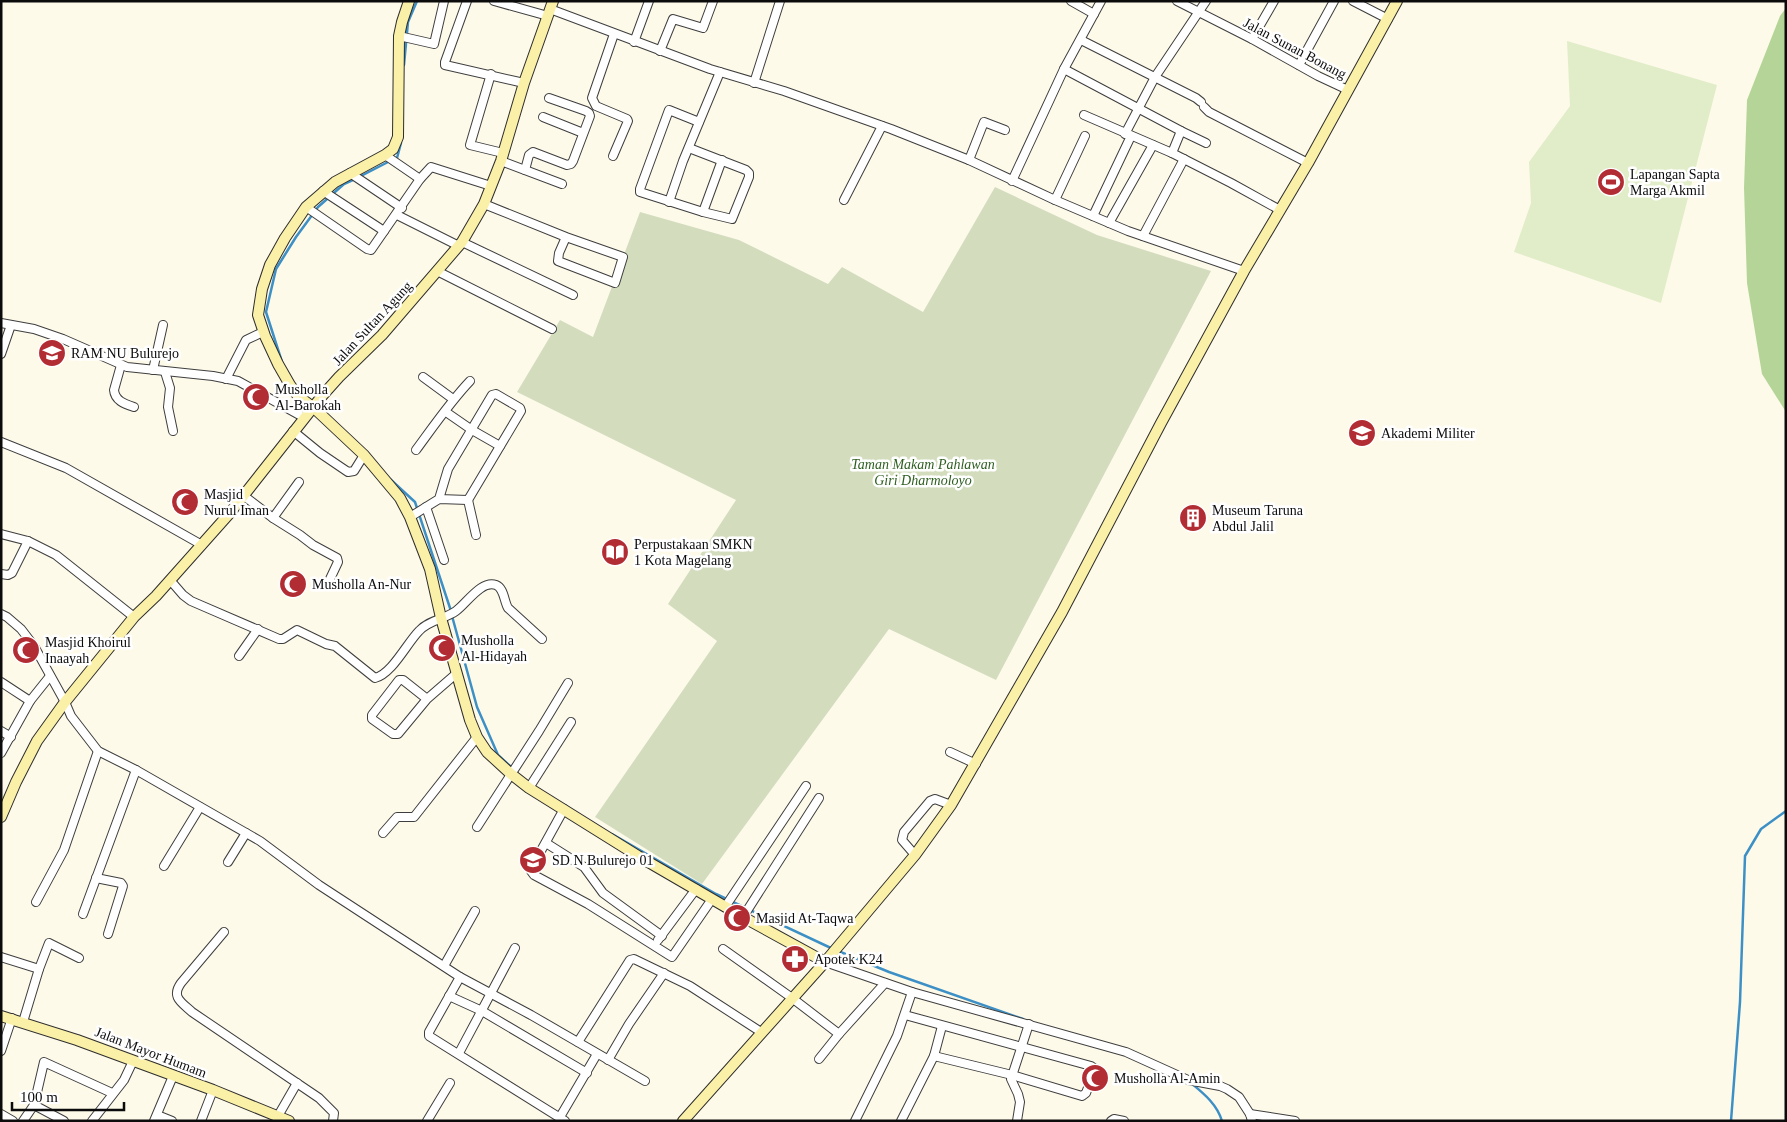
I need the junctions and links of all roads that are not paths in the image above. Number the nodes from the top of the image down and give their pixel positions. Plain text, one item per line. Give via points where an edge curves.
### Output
1 (409, 1) edge
2 (444, 1) edge
3 (467, 1) edge
4 (494, 1) edge
5 (649, 1) edge
6 (712, 1) edge
7 (780, 1) edge
8 (1071, 1) edge
9 (1101, 1) edge
10 (1177, 1) edge
11 (1206, 1) edge
12 (1274, 1) edge
13 (1334, 1) edge
14 (1353, 1) edge
15 (1397, 1) edge
16 (550, 9) edge
17 (1094, 14) junction
18 (1199, 14) junction
19 (1388, 19) junction
20 (614, 34) junction
21 (400, 36) junction
22 (1252, 39) junction
23 (1081, 40) junction
24 (634, 42) junction
25 (660, 51) junction
26 (1299, 64) junction
27 (1064, 69) junction
28 (720, 72) junction
29 (491, 74) junction
30 (1155, 77) junction
31 (524, 83) junction
32 (754, 83) junction
33 (1348, 90) junction
34 (549, 98) dead end
35 (1140, 108) junction
36 (1084, 115) dead end
37 (543, 117) dead end
38 (699, 122) junction
39 (882, 126) junction
40 (1005, 130) dead end
41 (1181, 131) junction
42 (583, 133) junction
43 (1128, 135) junction
44 (1086, 136) dead end
45 (1206, 144) dead end
46 (1153, 145) junction
47 (689, 148) junction
48 (1172, 153) junction
49 (385, 155) junction
50 (613, 156) dead end
51 (502, 157) junction
52 (1184, 159) junction
53 (722, 160) junction
54 (969, 160) junction
55 (1308, 163) junction
56 (525, 170) junction
57 (350, 174) junction
58 (420, 179) junction
59 (1012, 181) junction
60 (562, 184) dead end
61 (491, 186) junction
62 (323, 191) junction
63 (844, 200) dead end
64 (1056, 200) junction
65 (669, 202) junction
66 (484, 204) junction
67 (306, 207) junction
68 (1280, 210) junction
69 (399, 211) junction
70 (703, 212) junction
71 (1093, 216) junction
72 (1109, 223) junction
73 (384, 231) junction
74 (1143, 236) junction
75 (566, 237) junction
76 (460, 244) junction
77 (436, 271) junction
78 (1244, 271) junction
79 (573, 295) dead end
80 (1, 323) edge
81 (10, 325) junction
82 (163, 325) dead end
83 (552, 329) dead end
84 (263, 332) junction
85 (1, 354) edge
86 (121, 365) junction
87 (153, 370) junction
88 (165, 372) junction
89 (423, 377) dead end
90 (226, 378) junction
91 (470, 380) dead end
92 (453, 399) junction
93 (318, 402) junction
94 (134, 407) dead end
95 (446, 412) junction
96 (306, 418) junction
97 (472, 430) junction
98 (173, 431) dead end
99 (294, 431) junction
100 (1, 442) edge
101 (500, 446) junction
102 (416, 450) dead end
103 (364, 455) junction
104 (299, 482) dead end
105 (244, 496) junction
106 (439, 499) junction
107 (468, 500) junction
108 (426, 507) junction
109 (414, 514) junction
110 (272, 518) junction
111 (1, 534) edge
112 (476, 535) dead end
113 (28, 541) junction
114 (202, 545) junction
115 (444, 560) dead end
116 (1, 574) edge
117 (330, 579) dead end
118 (170, 580) junction
119 (1, 614) edge
120 (446, 616) junction
121 (134, 617) junction
122 (258, 629) junction
123 (542, 639) dead end
124 (239, 656) dead end
125 (457, 673) junction
126 (50, 676) junction
127 (1, 682) edge
128 (568, 683) dead end
129 (427, 699) junction
130 (30, 701) junction
131 (65, 702) junction
132 (571, 722) dead end
133 (1, 731) edge
134 (11, 737) junction
135 (477, 737) junction
136 (98, 751) junction
137 (950, 752) dead end
138 (1, 753) edge
139 (976, 764) junction
140 (136, 770) junction
141 (514, 770) junction
142 (530, 786) junction
143 (806, 786) dead end
144 (819, 798) dead end
145 (951, 805) junction
146 (200, 807) junction
147 (564, 809) junction
148 (1, 817) edge
149 (477, 827) dead end
150 (246, 833) junction
151 (383, 834) dead end
152 (546, 843) junction
153 (915, 855) junction
154 (228, 862) dead end
155 (164, 866) dead end
156 (96, 878) junction
157 (696, 890) junction
158 (712, 899) junction
159 (36, 902) dead end
160 (728, 904) junction
161 (475, 911) dead end
162 (746, 912) junction
163 (83, 914) dead end
164 (224, 932) dead end
165 (108, 934) dead end
166 (662, 936) junction
167 (654, 946) junction
168 (514, 948) dead end
169 (723, 949) dead end
170 (1, 957) edge
171 (829, 957) junction
172 (80, 958) dead end
173 (444, 966) junction
174 (39, 969) junction
175 (664, 973) junction
176 (460, 977) junction
177 (885, 983) junction
178 (912, 992) junction
179 (490, 994) junction
180 (449, 996) junction
181 (792, 998) junction
182 (482, 1011) junction
183 (905, 1015) junction
184 (6, 1017) edge
185 (23, 1022) junction
186 (1029, 1024) junction
187 (942, 1026) junction
188 (761, 1032) junction
189 (839, 1034) junction
190 (578, 1042) junction
191 (1022, 1046) junction
192 (1, 1051) edge
193 (458, 1053) junction
194 (597, 1054) junction
195 (934, 1056) junction
196 (819, 1059) dead end
197 (133, 1060) junction
198 (608, 1060) junction
199 (587, 1073) junction
200 (1012, 1075) junction
201 (173, 1076) junction
202 (645, 1081) dead end
203 (297, 1083) junction
204 (450, 1083) dead end
205 (213, 1090) junction
206 (112, 1093) junction
207 (34, 1106) junction
208 (1, 1114) edge
209 (1250, 1117) edge
210 (156, 1118) edge
211 (285, 1119) edge
212 (562, 1119) edge
213 (857, 1120) edge
214 (13, 1121) edge
215 (23, 1121) edge
216 (64, 1121) edge
217 (92, 1121) edge
218 (172, 1121) edge
219 (201, 1121) edge
220 (333, 1121) edge
221 (427, 1121) edge
222 (683, 1121) edge
223 (901, 1121) edge
224 (1017, 1121) edge
225 (1111, 1121) edge
226 (1124, 1121) edge
227 (1295, 1121) edge

1 - 21 main road
2 - 21 street via 434,44
3 - 29 street via 445,62 446,65
4 - 16 street
5 - 24 street
6 - 25 street via 703,28 674,19
7 - 32 street
8 - 17 street
9 - 17 street
10 - 18 street, Jalan Sunan Bonang
11 - 18 street
12 - 22 street
13 - 26 street
14 - 19 street
15 - 19 main road
16 - 20 street
16 - 31 main road, Jalan Sultan Agung
17 - 23 street
18 - 22 street, Jalan Sunan Bonang
18 - 30 street
19 - 33 main road
20 - 24 street
20 - 50 street via 592,98 596,106 628,121
21 - 49 main road via 398,137 393,149
22 - 26 street, Jalan Sunan Bonang
23 - 27 street
23 - 30 street
24 - 25 street
25 - 28 street
26 - 33 street, Jalan Sunan Bonang
27 - 35 street
27 - 59 street
28 - 32 street
28 - 38 street
29 - 31 street
29 - 51 street via 470,145
30 - 35 street
30 - 55 street via 1196,98 1209,112
31 - 51 main road, Jalan Sultan Agung
32 - 39 street
33 - 55 main road
34 - 42 street via 589,113
35 - 41 street
35 - 43 street
36 - 43 street
37 - 42 street
38 - 47 street
38 - 65 street via 669,110 640,189 642,193
39 - 54 street
39 - 63 street
40 - 54 street via 984,122
41 - 45 street
41 - 48 street
42 - 56 street via 571,164 532,152
43 - 46 street
43 - 71 street
44 - 64 street
46 - 48 street
46 - 72 street
47 - 53 street
47 - 65 street
48 - 52 street
49 - 57 main road
49 - 58 street
51 - 56 street
51 - 61 main road, Jalan Sultan Agung
52 - 68 street
52 - 74 street
53 - 70 street
53 - 70 street via 746,170 749,177 732,219
54 - 59 street
55 - 68 main road
56 - 60 street
57 - 62 main road
57 - 69 street
58 - 61 street via 433,167
58 - 69 street
59 - 64 street
61 - 66 main road, Jalan Sultan Agung
62 - 67 main road
62 - 73 street
64 - 71 street
65 - 70 street
66 - 75 street
66 - 76 main road, Jalan Sultan Agung
67 - 73 street via 370,250
67 - 84 main road via 285,238 267,274 258,309
68 - 78 main road
69 - 73 street
69 - 76 street
71 - 72 street
72 - 74 street
74 - 78 street
75 - 75 street via 623,257 616,283 558,261
76 - 77 main road, Jalan Sultan Agung
76 - 79 street
77 - 83 street
77 - 93 main road, Jalan Sultan Agung via 382,335
78 - 139 main road via 1069,600
80 - 81 street
81 - 85 street
81 - 86 street via 63,339
82 - 87 street
84 - 90 street via 246,340
84 - 93 main road via 290,386 298,396
86 - 87 street
86 - 94 street via 115,395
87 - 88 street
88 - 90 street
88 - 98 street via 170,388 168,407
89 - 92 street
90 - 96 street via 238,381
91 - 92 street
92 - 95 street
93 - 96 main road, Jalan Sultan Agung
93 - 103 main road
95 - 97 street
95 - 102 street
96 - 99 main road, Jalan Sultan Agung
97 - 101 street
97 - 101 street via 490,399 494,394 499,395 521,410
97 - 106 street via 448,469
99 - 103 street via 348,472 354,471
99 - 105 main road, Jalan Sultan Agung
100 - 114 street via 66,468
101 - 107 street
103 - 109 main road
104 - 110 street
105 - 110 street
105 - 114 main road, Jalan Sultan Agung
106 - 107 street
106 - 108 street
107 - 112 street
108 - 109 street
108 - 115 street
109 - 120 main road
110 - 117 street via 337,558
111 - 113 street
113 - 116 street via 12,573
113 - 121 street via 56,555
114 - 118 main road, Jalan Sultan Agung
118 - 121 main road, Jalan Sultan Agung
118 - 122 street via 190,601
119 - 126 street via 21,629
120 - 122 street via 419,631 385,674 375,678 335,646 301,631 295,630 281,639
120 - 123 street via 486,584 495,585 501,589 508,608
120 - 125 main road
121 - 131 main road, Jalan Sultan Agung
122 - 124 street
125 - 129 street
125 - 135 main road
126 - 130 street
126 - 131 street
127 - 130 street
128 - 141 street
129 - 129 street via 398,734 372,719 399,680
130 - 134 street
131 - 136 street via 71,716
131 - 148 main road, Jalan Sultan Agung via 37,741
132 - 142 street
133 - 134 street
134 - 138 street
135 - 141 main road via 487,752
135 - 151 street via 414,817 397,818
136 - 140 street
136 - 159 street via 64,850
137 - 139 street
139 - 145 main road
140 - 146 street
140 - 156 street
141 - 142 main road
141 - 149 street
142 - 147 main road
143 - 160 street
144 - 162 street
145 - 153 main road
145 - 153 street via 935,799 930,801 904,832 902,840
146 - 150 street
146 - 155 street
147 - 152 street
147 - 157 main road
150 - 154 street
150 - 173 street
152 - 166 street via 584,867 603,893
152 - 167 street via 532,867 532,873
153 - 171 main road
156 - 163 street
156 - 165 street via 123,886
157 - 158 main road
157 - 166 street
158 - 160 main road
158 - 167 street via 673,956
160 - 162 main road
161 - 173 street
162 - 171 main road
164 - 203 street via 181,983 176,995 192,1012
166 - 167 street
168 - 179 street
169 - 181 street
170 - 174 street
171 - 177 street
171 - 181 main road
172 - 174 street via 50,943
173 - 176 street
174 - 185 street
175 - 188 street
175 - 190 street via 636,958 630,960
175 - 198 street
176 - 179 street
176 - 180 street
177 - 178 street
177 - 189 street
178 - 183 street
178 - 186 street
179 - 182 street
179 - 190 street
180 - 182 street
180 - 193 street via 429,1035
181 - 188 main road
181 - 189 street
182 - 193 street
182 - 199 street
183 - 187 street
183 - 213 street
184 - 185 main road, Jalan Mayor Humam
184 - 192 street
185 - 197 main road, Jalan Mayor Humam
186 - 191 street
186 - 209 street via 1126,1052 1188,1080 1227,1088 1238,1097
187 - 191 street
187 - 195 street
188 - 222 main road
189 - 196 street
190 - 194 street
191 - 200 street
191 - 200 street via 1095,1069 1082,1096
193 - 212 street
194 - 198 street
194 - 199 street
195 - 200 street
195 - 223 street
197 - 201 main road, Jalan Mayor Humam
197 - 206 street via 124,1080
198 - 202 street
199 - 212 street
200 - 224 street via 1011,1081 1020,1102
201 - 205 main road, Jalan Mayor Humam
201 - 210 street
203 - 211 street
203 - 220 street via 332,1111
204 - 221 street
205 - 211 main road, Jalan Mayor Humam
205 - 219 street
206 - 207 street via 44,1062
206 - 217 street
207 - 215 street
207 - 216 street
208 - 214 street
209 - 227 street
210 - 218 street
225 - 226 street

